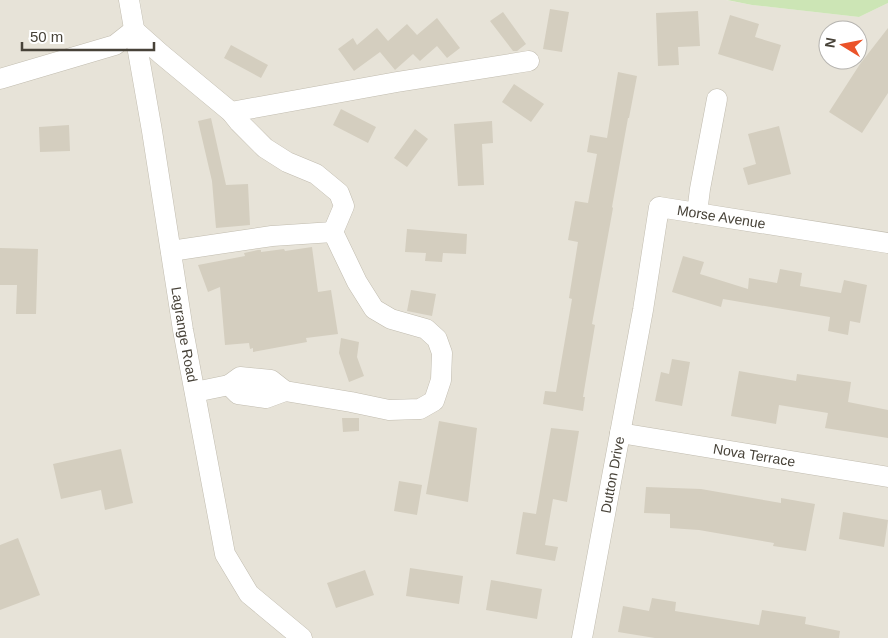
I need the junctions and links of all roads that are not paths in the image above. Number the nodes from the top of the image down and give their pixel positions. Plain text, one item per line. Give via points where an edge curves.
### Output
1 (130, 0) edge
2 (134, 30) junction
3 (530, 61) dead end
4 (0, 79) edge
5 (717, 99) dead end
6 (231, 112) junction
7 (697, 213) junction
8 (333, 232) junction
9 (888, 243) edge
10 (171, 251) junction
11 (643, 310) joint
12 (195, 392) junction
13 (620, 433) junction
14 (888, 477) edge
15 (302, 638) edge
16 (582, 638) edge

1 - 2 street, Lagrange Road
2 - 4 street via 115,45
2 - 6 street
2 - 10 street, Lagrange Road
3 - 6 street
5 - 7 street
6 - 8 street via 265,148 316,174 340,193 344,206
7 - 9 street, Morse Avenue
7 - 11 street, Morse Avenue via 659,207
8 - 10 street via 272,236
8 - 12 street via 374,309 391,319 426,329 437,340 442,353 441,380 434,401 420,409 389,410 285,391 266,398 238,394 229,385
10 - 12 street, Lagrange Road
11 - 13 street, Dutton Drive
12 - 15 street, Lagrange Road via 224,554 249,594
13 - 14 street, Nova Terrace
13 - 16 street, Dutton Drive

